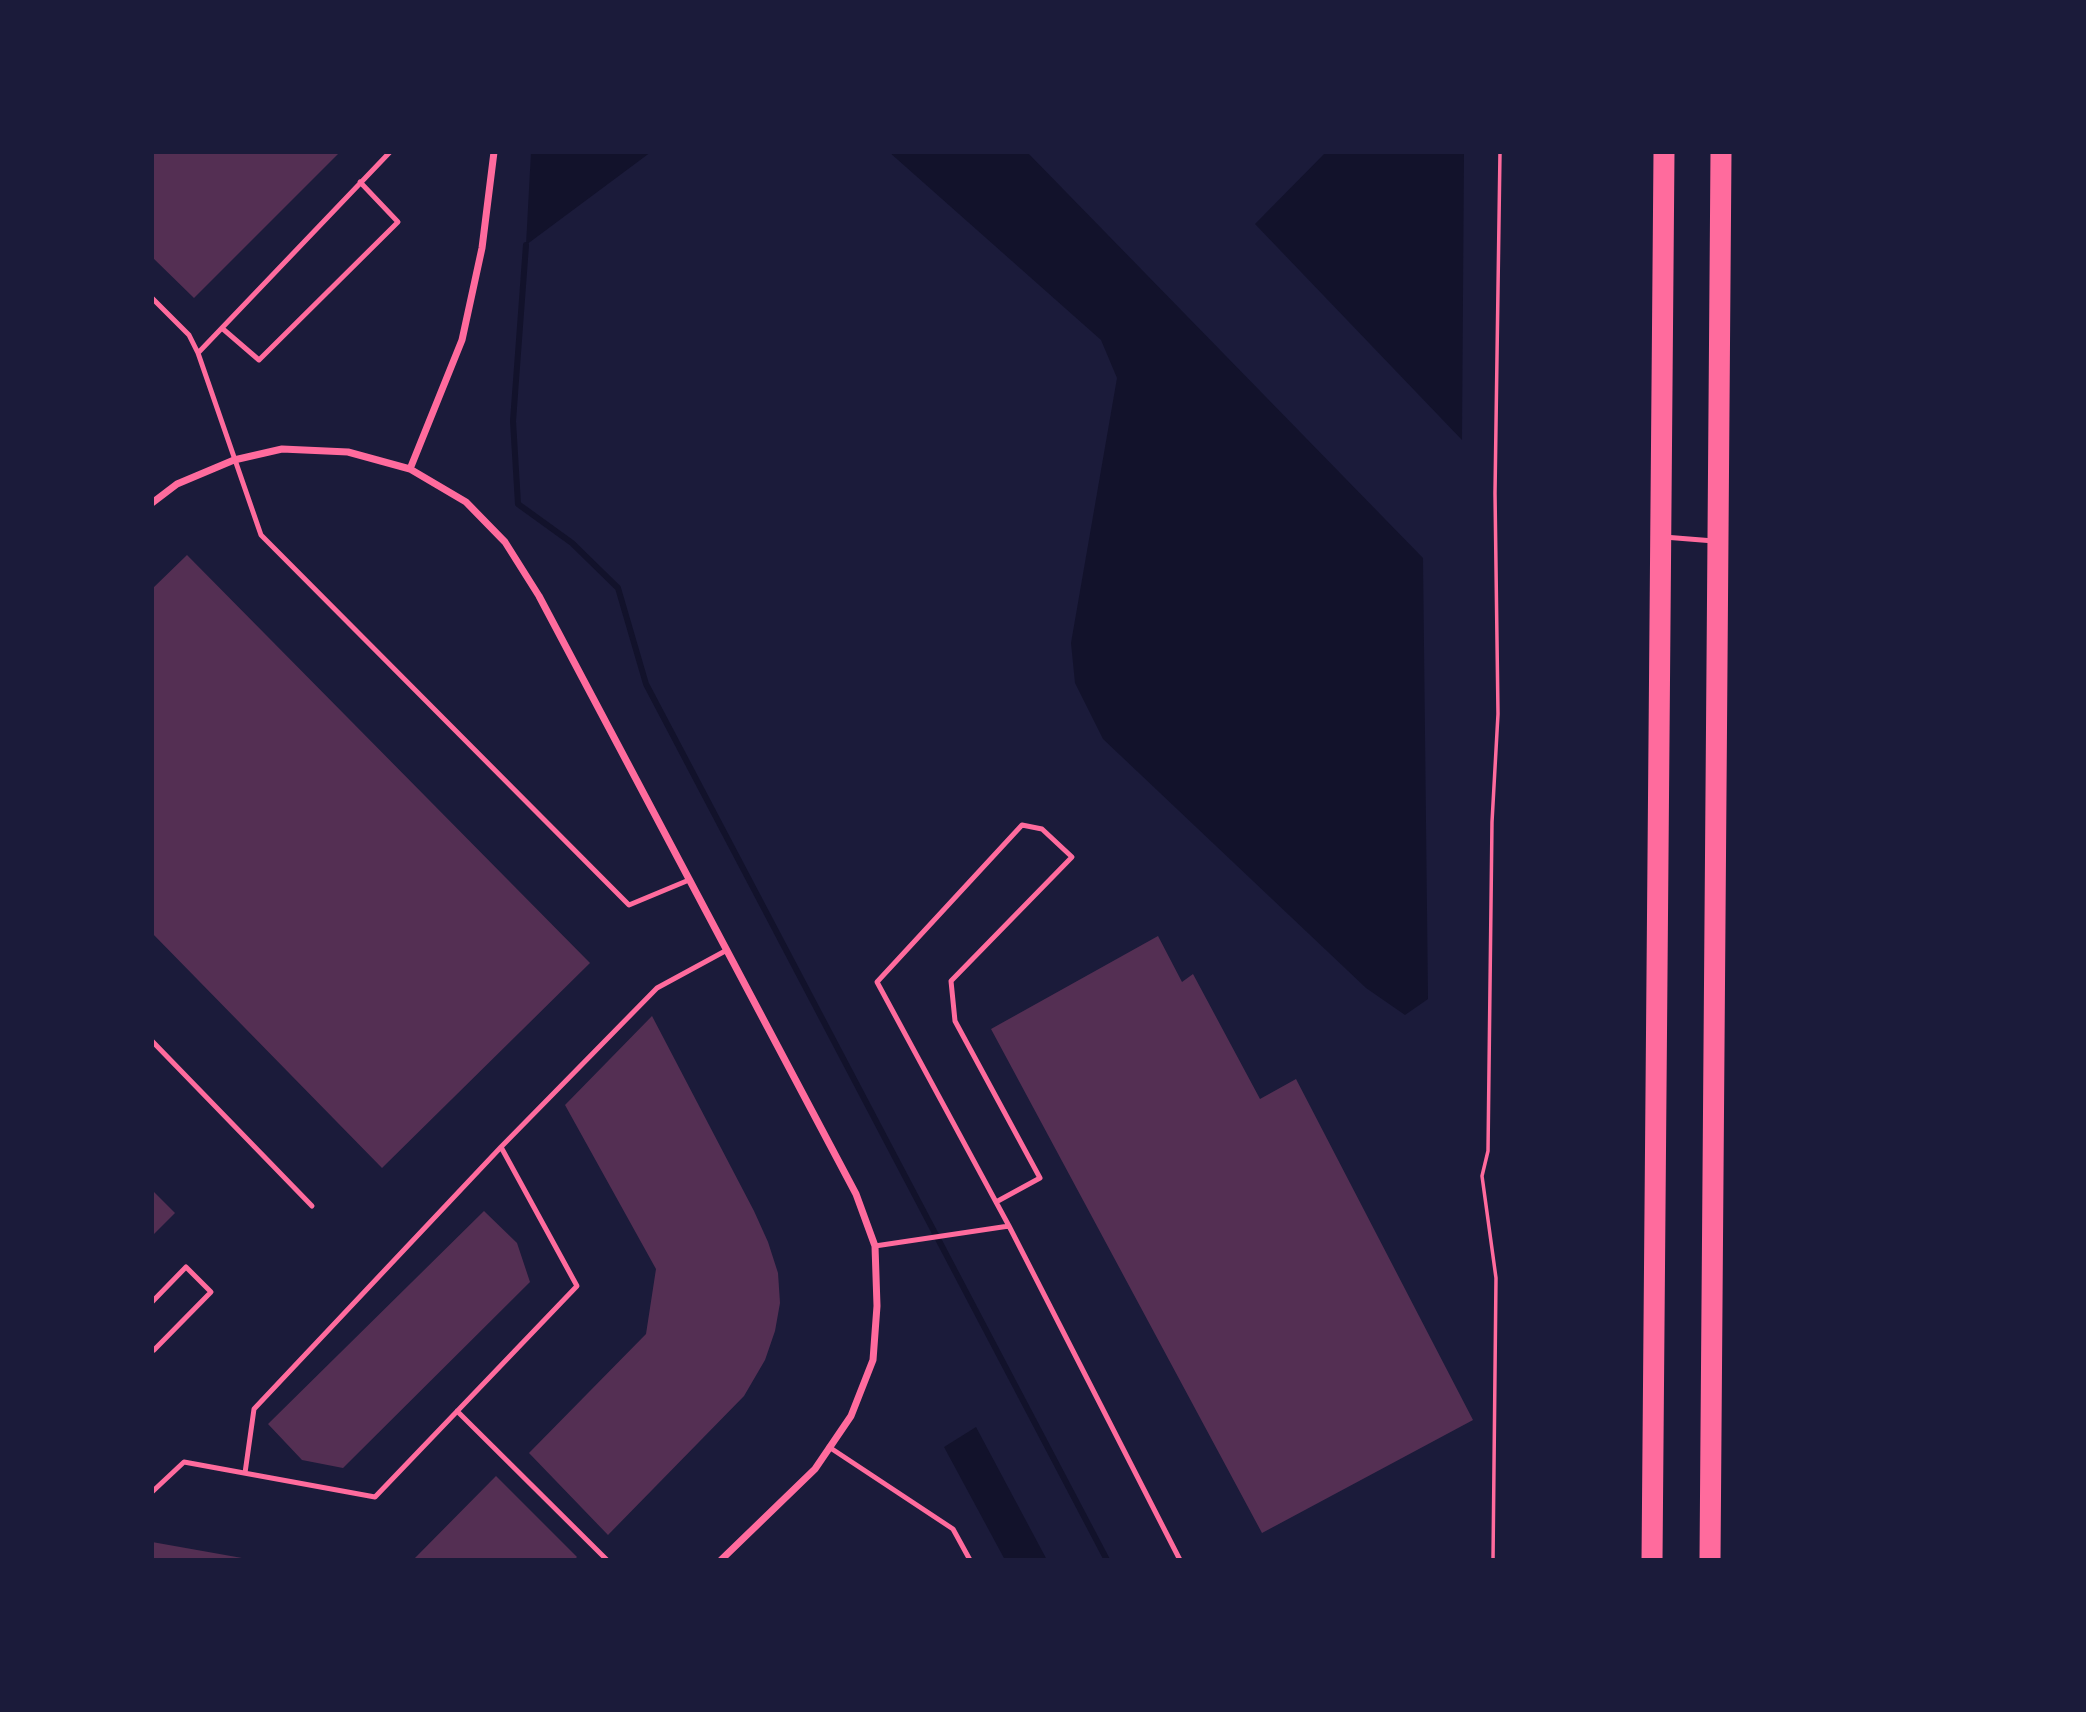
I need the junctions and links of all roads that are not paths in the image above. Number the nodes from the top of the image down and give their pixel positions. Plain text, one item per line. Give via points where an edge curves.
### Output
1 (390, 152) edge
2 (494, 152) edge
3 (1664, 152) edge
4 (1721, 152) edge
5 (360, 182) junction
6 (152, 298) edge
7 (223, 329) junction
8 (198, 353) junction
9 (234, 460) junction
10 (410, 469) junction
11 (152, 503) edge
12 (1661, 537) junction
13 (1718, 541) junction
14 (689, 880) junction
15 (727, 950) junction
16 (152, 1041) edge
17 (501, 1147) junction
18 (996, 1202) junction
19 (312, 1206) dead end
20 (1009, 1226) junction
21 (874, 1246) junction
22 (152, 1302) edge
23 (152, 1348) edge
24 (457, 1411) junction
25 (829, 1447) junction
26 (245, 1473) junction
27 (152, 1492) edge
28 (607, 1560) edge
29 (721, 1560) edge
30 (970, 1560) edge
31 (1180, 1560) edge
32 (1653, 1560) edge
33 (1710, 1560) edge

1 - 5 lane
2 - 10 street via 482,247 462,340
3 - 12 highway
4 - 13 highway
5 - 7 lane
5 - 7 lane via 397,222 259,360
6 - 8 lane via 189,335
7 - 8 lane
8 - 9 lane
9 - 10 street via 282,449 348,452
9 - 11 street via 177,484
9 - 14 lane via 261,536 629,905
10 - 14 street via 466,502 505,542 539,596
12 - 13 lane
12 - 32 highway
13 - 33 highway
14 - 15 street
15 - 17 lane via 657,988
15 - 21 street via 856,1194
16 - 19 lane
17 - 24 lane via 577,1286
17 - 26 lane via 254,1409
18 - 18 lane via 877,982 1022,825 1042,829 1072,857 951,981 955,1021 1040,1178
18 - 20 lane
20 - 21 lane
20 - 31 lane
21 - 25 street via 877,1306 873,1360 851,1416
22 - 23 lane via 187,1267 211,1292
24 - 26 lane via 375,1497
24 - 28 lane
25 - 29 street via 814,1468
25 - 30 lane via 953,1529
26 - 27 lane via 184,1462

